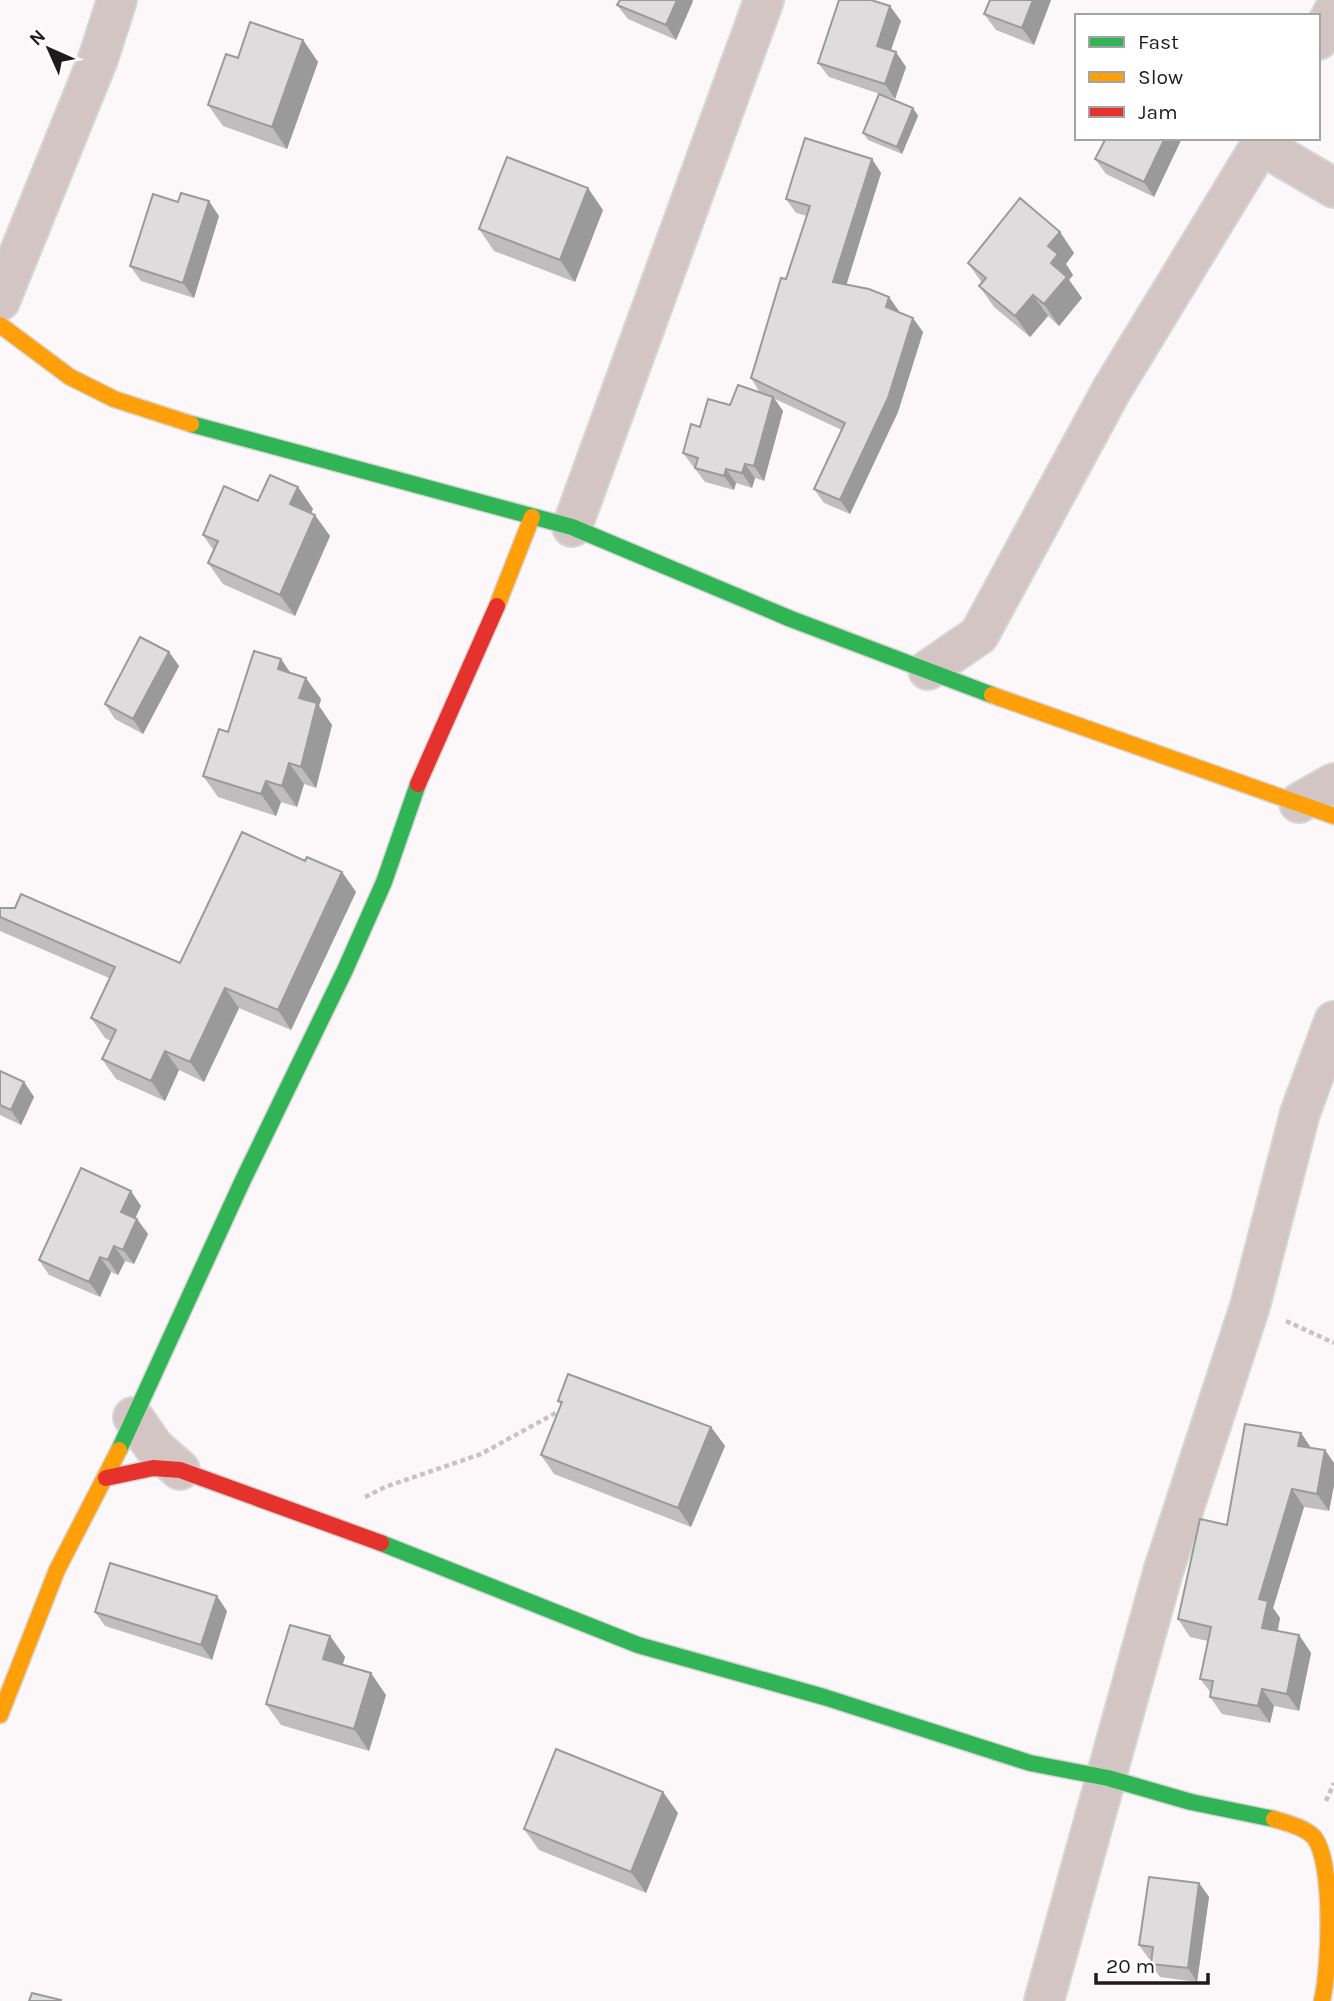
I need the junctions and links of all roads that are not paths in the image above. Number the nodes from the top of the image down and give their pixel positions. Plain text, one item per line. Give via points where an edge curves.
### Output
1 (117, 0) edge
2 (764, 0) edge
3 (1334, 10) edge
4 (1320, 36) edge
5 (1263, 142) edge
6 (1334, 188) edge
7 (0, 301) edge
8 (0, 325) edge
9 (532, 517) junction
10 (572, 527) junction
11 (979, 635) junction
12 (928, 670) junction
13 (992, 694) junction
14 (1334, 783) edge
15 (1299, 803) junction
16 (1334, 816) edge
17 (1334, 1021) edge
18 (133, 1417) junction
19 (180, 1470) junction
20 (106, 1478) junction
21 (0, 1715) edge
22 (1108, 1778) junction
23 (1044, 2001) edge
24 (1322, 2001) edge

1 - 7 street via 98,59
2 - 10 street
3 - 4 street
5 - 6 street
5 - 11 street via 1111,391
8 - 9 street via 70,377 114,399 209,430
9 - 10 street
9 - 18 street via 493,616 427,758 384,881 345,971
10 - 12 street via 790,619
11 - 12 street
11 - 13 street
12 - 13 street
13 - 15 street
14 - 15 street
15 - 16 street
17 - 22 street via 1300,1114 1250,1306 1163,1572
18 - 19 street via 154,1447
18 - 20 street
19 - 20 street via 153,1468
19 - 22 street via 638,1645 824,1697 1030,1763
20 - 21 street via 57,1570
22 - 23 street
22 - 24 street via 1191,1802 1255,1813 1312,1835 1326,1860 1331,1886 1328,1975

